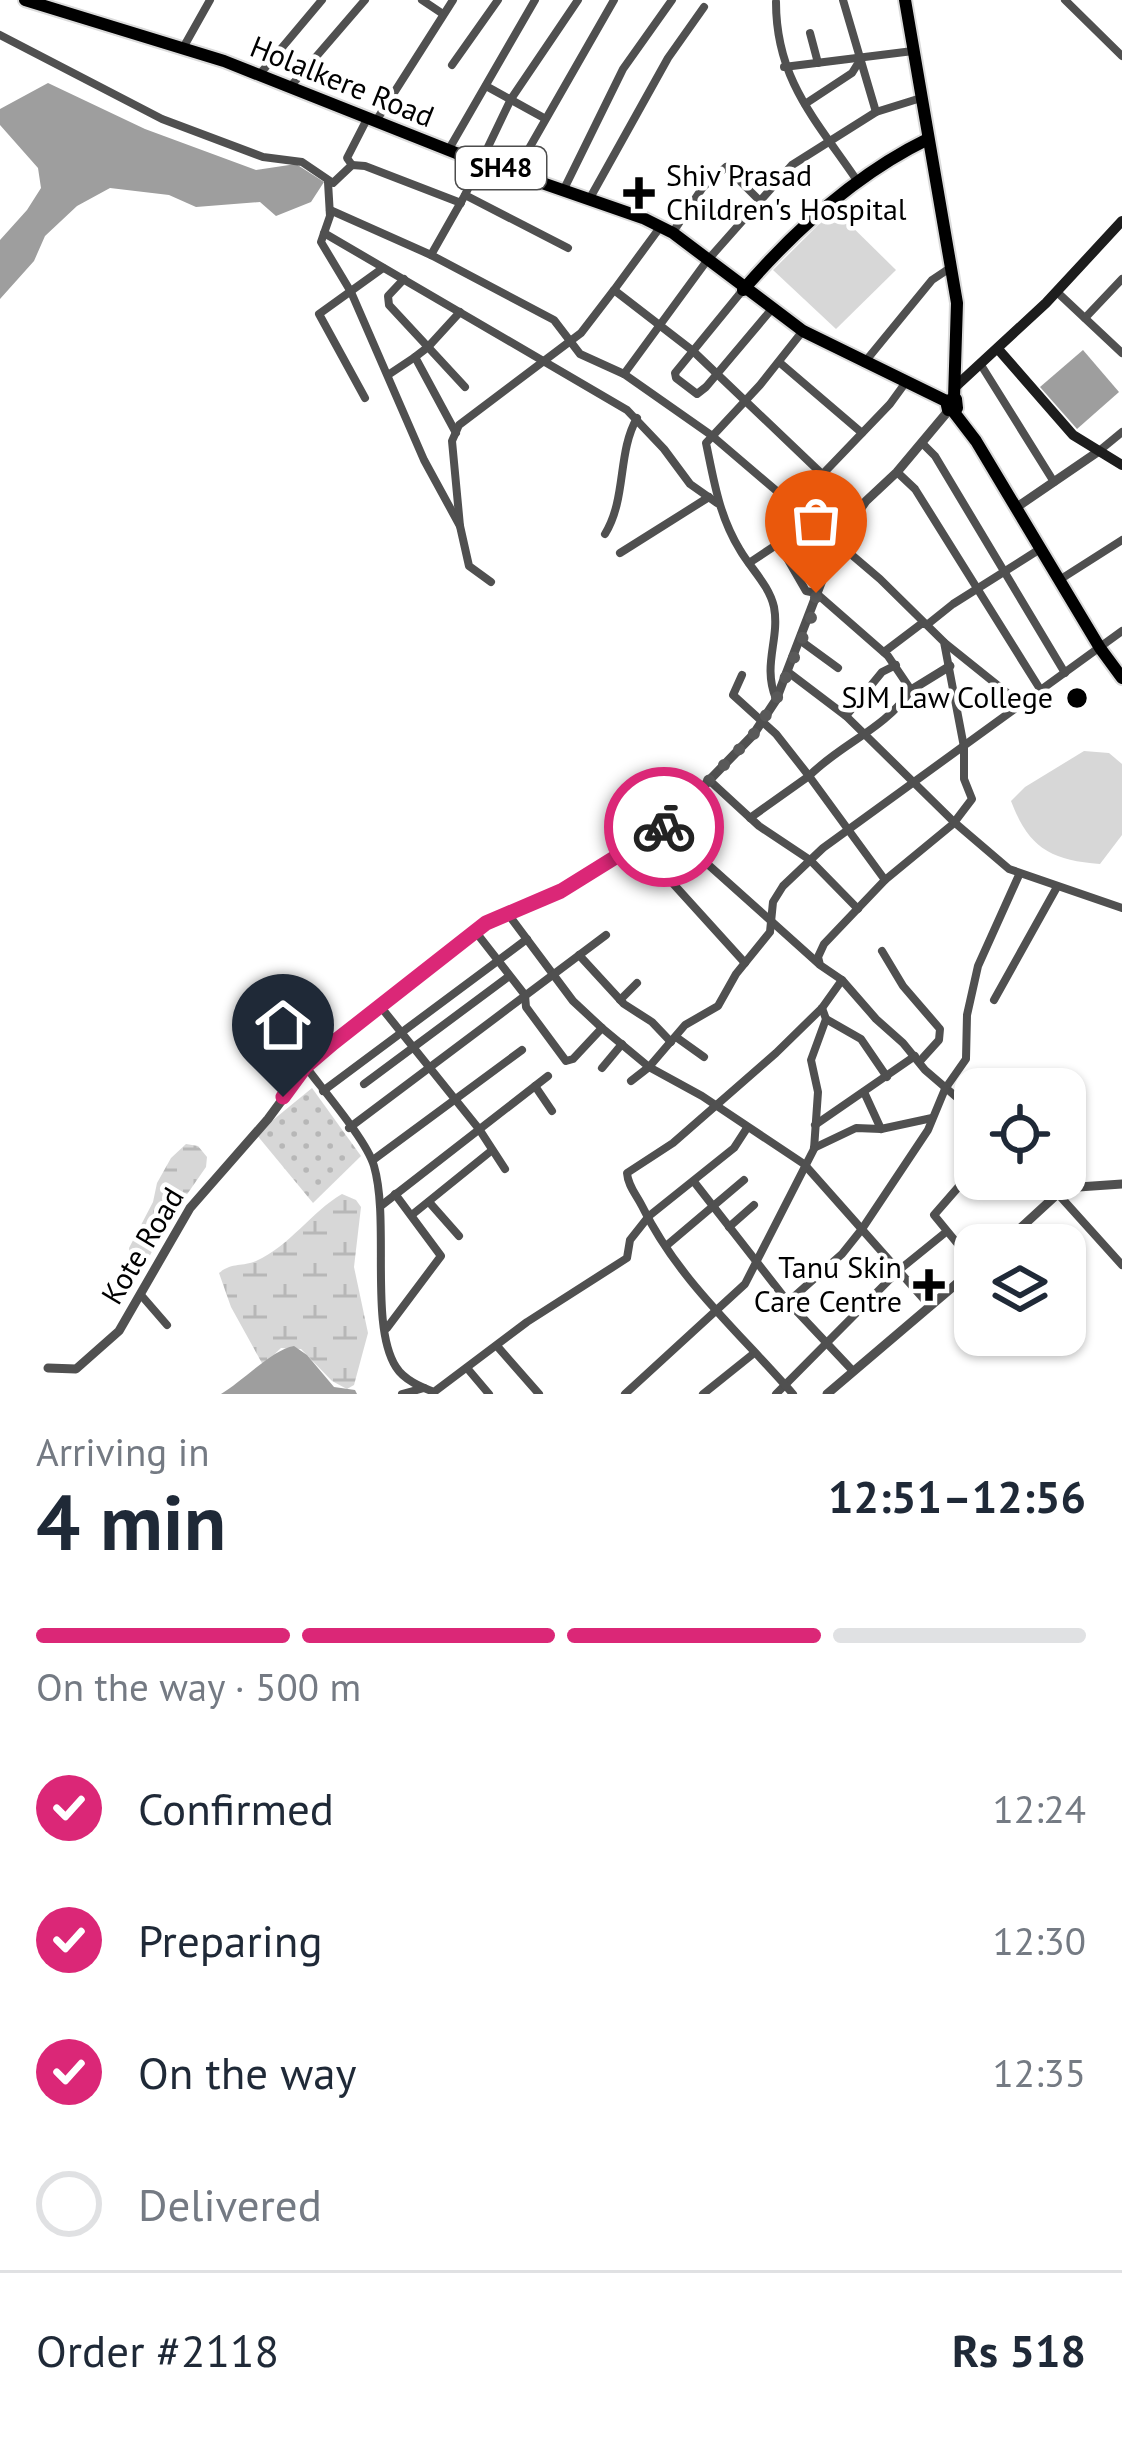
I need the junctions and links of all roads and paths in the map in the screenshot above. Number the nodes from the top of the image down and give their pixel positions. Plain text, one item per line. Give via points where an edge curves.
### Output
1 (25, 0) edge
2 (210, 0) edge
3 (322, 0) edge
4 (365, 0) edge
5 (422, 0) edge
6 (453, 0) edge
7 (498, 0) edge
8 (535, 0) edge
9 (578, 0) edge
10 (614, 0) edge
11 (672, 0) edge
12 (843, 0) edge
13 (904, 0) edge
14 (1065, 0) edge
15 (776, 2) edge
16 (47, 3) edge
17 (704, 8) dead end
18 (443, 14) junction
19 (810, 33) dead end
20 (0, 34) edge
21 (183, 49) junction
22 (913, 51) junction
23 (1122, 56) edge
24 (858, 61) junction
25 (818, 63) junction
26 (452, 65) dead end
27 (784, 67) junction
28 (259, 75) junction
29 (486, 86) junction
30 (290, 87) junction
31 (921, 98) junction
32 (511, 99) junction
33 (805, 104) junction
34 (876, 112) junction
35 (544, 118) junction
36 (372, 119) junction
37 (928, 139) junction
38 (830, 140) junction
39 (449, 150) junction
40 (481, 161) junction
41 (352, 165) junction
42 (515, 173) junction
43 (328, 180) junction
44 (859, 184) junction
45 (564, 189) junction
46 (590, 198) junction
47 (463, 199) junction
48 (759, 200) junction
49 (330, 210) junction
50 (1122, 222) edge
51 (667, 230) junction
52 (324, 233) junction
53 (568, 248) dead end
54 (430, 255) junction
55 (706, 262) junction
56 (383, 268) junction
57 (950, 268) junction
58 (404, 279) junction
59 (1122, 279) edge
60 (614, 290) junction
61 (743, 290) junction
62 (351, 292) junction
63 (1057, 292) junction
64 (770, 310) junction
65 (460, 312) junction
66 (1085, 319) junction
67 (658, 326) junction
68 (803, 331) junction
69 (569, 340) junction
70 (428, 347) junction
71 (998, 350) junction
72 (693, 351) junction
73 (1122, 353) edge
74 (415, 358) junction
75 (542, 361) junction
76 (779, 362) junction
77 (864, 363) junction
78 (981, 364) junction
79 (716, 373) junction
80 (624, 374) junction
81 (388, 375) junction
82 (906, 382) junction
83 (465, 387) dead end
84 (365, 398) dead end
85 (743, 402) junction
86 (952, 402) junction
87 (637, 418) junction
88 (1122, 432) edge
89 (456, 433) junction
90 (862, 433) junction
91 (711, 436) junction
92 (922, 443) junction
93 (1099, 451) junction
94 (1122, 465) edge
95 (897, 472) junction
96 (823, 475) junction
97 (1054, 482) junction
98 (713, 500) junction
99 (793, 506) junction
100 (1020, 506) junction
101 (811, 522) junction
102 (460, 526) junction
103 (605, 534) dead end
104 (1122, 540) edge
105 (836, 544) junction
106 (780, 546) junction
107 (1040, 549) junction
108 (620, 553) dead end
109 (749, 563) junction
110 (1005, 571) junction
111 (1064, 577) junction
112 (491, 581) dead end
113 (976, 589) junction
114 (816, 593) junction
115 (928, 624) junction
116 (1122, 631) edge
117 (801, 641) junction
118 (944, 642) junction
119 (1103, 646) junction
120 (884, 652) junction
121 (896, 665) junction
122 (950, 666) junction
123 (1122, 666) edge
124 (838, 668) dead end
125 (788, 672) junction
126 (1066, 673) junction
127 (742, 675) dead end
128 (1122, 678) edge
129 (1040, 689) junction
130 (911, 690) junction
131 (776, 700) junction
132 (1021, 704) junction
133 (846, 716) junction
134 (763, 720) junction
135 (863, 734) junction
136 (964, 747) junction
137 (809, 776) junction
138 (710, 780) junction
139 (913, 784) junction
140 (750, 818) junction
141 (953, 822) junction
142 (665, 826) junction
143 (849, 829) junction
144 (683, 841) junction
145 (810, 860) junction
146 (1019, 875) junction
147 (885, 880) junction
148 (1057, 887) junction
149 (1122, 908) edge
150 (858, 909) junction
151 (508, 914) junction
152 (769, 917) junction
153 (476, 931) junction
154 (606, 935) dead end
155 (527, 939) junction
156 (882, 951) dead end
157 (579, 955) junction
158 (496, 959) junction
159 (745, 963) junction
160 (820, 965) junction
161 (554, 974) junction
162 (508, 977) junction
163 (842, 980) junction
164 (637, 983) dead end
165 (525, 995) junction
166 (620, 1000) junction
167 (994, 1000) dead end
168 (380, 1006) junction
169 (822, 1008) junction
170 (826, 1019) junction
171 (602, 1028) junction
172 (400, 1032) junction
173 (673, 1039) junction
174 (622, 1043) junction
175 (414, 1050) junction
176 (522, 1050) dead end
177 (704, 1058) dead end
178 (918, 1059) junction
179 (305, 1067) junction
180 (649, 1067) junction
181 (602, 1068) dead end
182 (428, 1069) junction
183 (548, 1076) dead end
184 (888, 1078) junction
185 (632, 1081) dead end
186 (364, 1084) dead end
187 (535, 1086) junction
188 (945, 1089) junction
189 (323, 1091) junction
190 (864, 1092) junction
191 (954, 1096) edge
192 (452, 1099) junction
193 (713, 1105) junction
194 (551, 1112) dead end
195 (933, 1118) junction
196 (813, 1126) junction
197 (349, 1128) junction
198 (479, 1129) junction
199 (747, 1129) junction
200 (881, 1129) junction
201 (814, 1149) junction
202 (491, 1151) junction
203 (373, 1160) junction
204 (804, 1164) junction
205 (505, 1168) dead end
206 (744, 1180) dead end
207 (695, 1183) junction
208 (1122, 1184) edge
209 (1086, 1188) edge
210 (954, 1192) edge
211 (395, 1194) junction
212 (1051, 1200) edge
213 (1068, 1200) edge
214 (429, 1202) junction
215 (382, 1205) junction
216 (754, 1205) dead end
217 (714, 1208) junction
218 (413, 1214) junction
219 (647, 1219) junction
220 (1025, 1224) edge
221 (729, 1227) junction
222 (862, 1229) junction
223 (946, 1232) junction
224 (459, 1236) dead end
225 (954, 1241) edge
226 (666, 1246) junction
227 (756, 1262) junction
228 (1122, 1265) edge
229 (899, 1270) junction
230 (954, 1284) edge
231 (141, 1295) junction
232 (788, 1302) junction
233 (929, 1305) junction
234 (717, 1313) junction
235 (167, 1325) dead end
236 (386, 1330) junction
237 (828, 1344) junction
238 (497, 1346) junction
239 (753, 1354) junction
240 (48, 1368) dead end
241 (466, 1368) junction
242 (854, 1371) junction
243 (785, 1386) junction
244 (424, 1388) junction
245 (402, 1394) edge
246 (489, 1394) edge
247 (537, 1394) edge
248 (625, 1394) edge
249 (703, 1394) edge
250 (776, 1394) edge
251 (793, 1394) edge
252 (826, 1394) edge

1 - 16 main road, Holalkere Road / SH48
2 - 21 street
3 - 28 street
4 - 30 street
5 - 18 street
6 - 18 street
7 - 26 street
8 - 29 street
9 - 32 street
10 - 35 street
11 - 45 street via 623,69
12 - 24 street
13 - 22 main road
14 - 23 street
15 - 27 street
16 - 21 main road, Holalkere Road / SH48
17 - 46 street
18 - 36 street
19 - 25 street
20 - 43 street via 162,119 263,157 302,162
21 - 28 main road, Holalkere Road / SH48
22 - 24 street
22 - 31 main road
24 - 25 street
24 - 33 street
24 - 34 street
25 - 27 street
27 - 33 street
28 - 30 main road, Holalkere Road / SH48
29 - 32 street
29 - 39 street
30 - 36 main road, Holalkere Road / SH48
31 - 34 street
31 - 37 main road
32 - 35 street
32 - 40 street
33 - 38 street
34 - 38 street
35 - 42 street
36 - 39 main road, Holalkere Road / SH48
36 - 41 street via 347,158
37 - 44 main road
37 - 57 main road
38 - 44 street
38 - 48 street
39 - 40 main road, Holalkere Road / SH48
40 - 42 main road, Holalkere Road / SH48
40 - 47 street
41 - 43 street
41 - 47 street
42 - 45 main road, Holalkere Road / SH48
43 - 49 street
44 - 61 main road
45 - 46 main road, Holalkere Road / SH48
46 - 51 main road, Holalkere Road / SH48
47 - 53 street
47 - 54 street
48 - 51 street via 726,166
48 - 55 street
49 - 52 street
49 - 54 street
50 - 63 main road
51 - 55 main road, Holalkere Road / SH48
51 - 60 street
52 - 56 street
52 - 62 street
54 - 69 street via 554,320
55 - 61 main road, Holalkere Road / SH48
55 - 67 street
56 - 58 street
56 - 62 street
57 - 77 street
57 - 86 main road via 959,323
58 - 65 street
58 - 70 street via 389,304
59 - 66 street
60 - 67 street
60 - 69 street
61 - 64 main road, Holalkere Road / SH48
61 - 72 street
62 - 81 street
62 - 84 street via 319,314
63 - 66 street
63 - 71 main road
64 - 68 main road, Holalkere Road / SH48
64 - 79 street
65 - 70 street
65 - 75 street
66 - 73 street
67 - 72 street
67 - 80 street
68 - 76 street
68 - 77 main road, Holalkere Road / SH48
69 - 75 street
69 - 80 street via 580,354
70 - 74 street
70 - 83 street
71 - 78 main road
71 - 93 main road via 1066,428
72 - 79 street
72 - 79 street via 676,378 697,394
74 - 81 street
74 - 89 street
75 - 87 street
75 - 89 street
76 - 85 street
76 - 90 street
77 - 82 main road, Holalkere Road / SH48
78 - 86 main road
78 - 97 street
79 - 85 street
80 - 91 street
81 - 102 street
82 - 86 main road, Holalkere Road / SH48
82 - 90 street
85 - 91 street
85 - 96 street
86 - 92 street, Kote Road
86 - 100 main road, SH48
86 - 107 main road, SH48
87 - 98 street
87 - 103 street via 619,506
88 - 93 street
89 - 102 street
90 - 96 street
91 - 98 street
91 - 99 street
92 - 95 street, Kote Road
92 - 110 street
93 - 94 main road
93 - 97 street
95 - 105 street, Kote Road
95 - 113 street
96 - 99 street
97 - 100 street
98 - 108 street
98 - 109 street
99 - 101 street
100 - 111 main road, SH48
101 - 105 street
101 - 106 street
102 - 112 street via 469,566
104 - 111 street
105 - 114 street, Kote Road
105 - 115 street
106 - 109 street
106 - 114 street via 806,591
107 - 110 street
107 - 119 main road, SH48
109 - 131 street via 773,604 768,663
110 - 113 street
110 - 126 street
111 - 119 main road, SH48
113 - 115 street
113 - 129 street
114 - 117 street, Kote Road
114 - 120 street
115 - 118 street
115 - 120 street
116 - 119 street
117 - 124 street
117 - 125 street, Kote Road
118 - 122 street
118 - 132 street
119 - 123 main road, SH48
119 - 126 street
119 - 128 main road, SH48
120 - 121 street
121 - 130 street
121 - 133 street
122 - 130 street
122 - 136 street
125 - 131 street, Kote Road
125 - 133 street
126 - 129 street
127 - 134 street via 734,695
129 - 132 street
130 - 135 street via 887,721
131 - 134 street, Kote Road
132 - 136 street
133 - 135 street
134 - 137 street
134 - 138 street, Kote Road
135 - 137 street
135 - 139 street
136 - 139 street
136 - 141 street via 972,800
137 - 140 street
137 - 143 street
138 - 140 street
138 - 142 street, Kote Road
139 - 141 street
139 - 143 street
140 - 145 street
141 - 146 street
141 - 147 street
142 - 144 street
142 - 151 street, Kote Road
143 - 145 street
143 - 147 street
144 - 152 street
144 - 159 street via 658,867
145 - 150 street
145 - 152 street via 783,886
146 - 148 street
146 - 188 street via 978,966 966,1059
147 - 150 street
148 - 149 street
148 - 167 street
150 - 160 street via 824,944
151 - 153 street, Kote Road
151 - 155 street
152 - 159 street via 770,932
152 - 160 street
153 - 158 street
153 - 168 street, Kote Road
154 - 157 street
155 - 158 street
155 - 161 street
156 - 178 street via 940,1030
157 - 161 street
157 - 166 street
158 - 162 street
158 - 172 street
159 - 173 street via 718,1006
160 - 163 street
161 - 165 street
161 - 171 street
162 - 165 street
162 - 175 street
163 - 169 street
163 - 178 street
164 - 166 street
165 - 171 street via 566,1060
165 - 182 street
166 - 173 street
168 - 172 street
168 - 179 street, Kote Road
169 - 170 street
169 - 193 street
170 - 184 street via 860,1039
170 - 196 street via 811,1060 818,1092
171 - 174 street
172 - 175 street
172 - 189 street
173 - 177 street
173 - 180 street
174 - 180 street
174 - 181 street
175 - 182 street
175 - 186 street
176 - 192 street
178 - 184 street
178 - 188 street
179 - 189 street
179 - 231 street, Kote Road via 190,1208
180 - 185 street
180 - 193 street
182 - 192 street
182 - 197 street
183 - 187 street
184 - 190 street
187 - 194 street
187 - 198 street
188 - 191 street
188 - 195 street
189 - 197 street
190 - 196 street
190 - 200 street
192 - 198 street
192 - 203 street
193 - 199 street
193 - 219 street via 627,1173
195 - 200 street
195 - 222 street
196 - 201 street
197 - 203 street
198 - 202 street
198 - 211 street
199 - 204 street
199 - 207 street
200 - 201 street via 856,1128
201 - 204 street
202 - 205 street
202 - 214 street
203 - 215 street
204 - 222 street
204 - 227 street
206 - 217 street
207 - 217 street
207 - 219 street
208 - 209 street
210 - 223 street via 934,1215
211 - 215 street
211 - 218 street
212 - 220 street
213 - 228 street
214 - 218 street
214 - 224 street
215 - 236 street
216 - 221 street
217 - 221 street
217 - 226 street
218 - 236 street via 441,1256
219 - 226 street
219 - 238 street via 627,1258
221 - 227 street
222 - 229 street
222 - 232 street
223 - 225 street
223 - 229 street
226 - 234 street
227 - 232 street
227 - 234 street
229 - 233 street
229 - 237 street
230 - 233 street
231 - 235 street
231 - 240 street, Kote Road via 97,1354 76,1369
232 - 237 street
233 - 242 street
234 - 239 street
234 - 248 street
236 - 244 street via 396,1367
237 - 242 street
237 - 243 street
238 - 241 street
238 - 247 street
239 - 243 street
239 - 249 street
241 - 244 street via 434,1392
241 - 246 street
242 - 252 street
243 - 250 street
243 - 251 street
244 - 245 street

